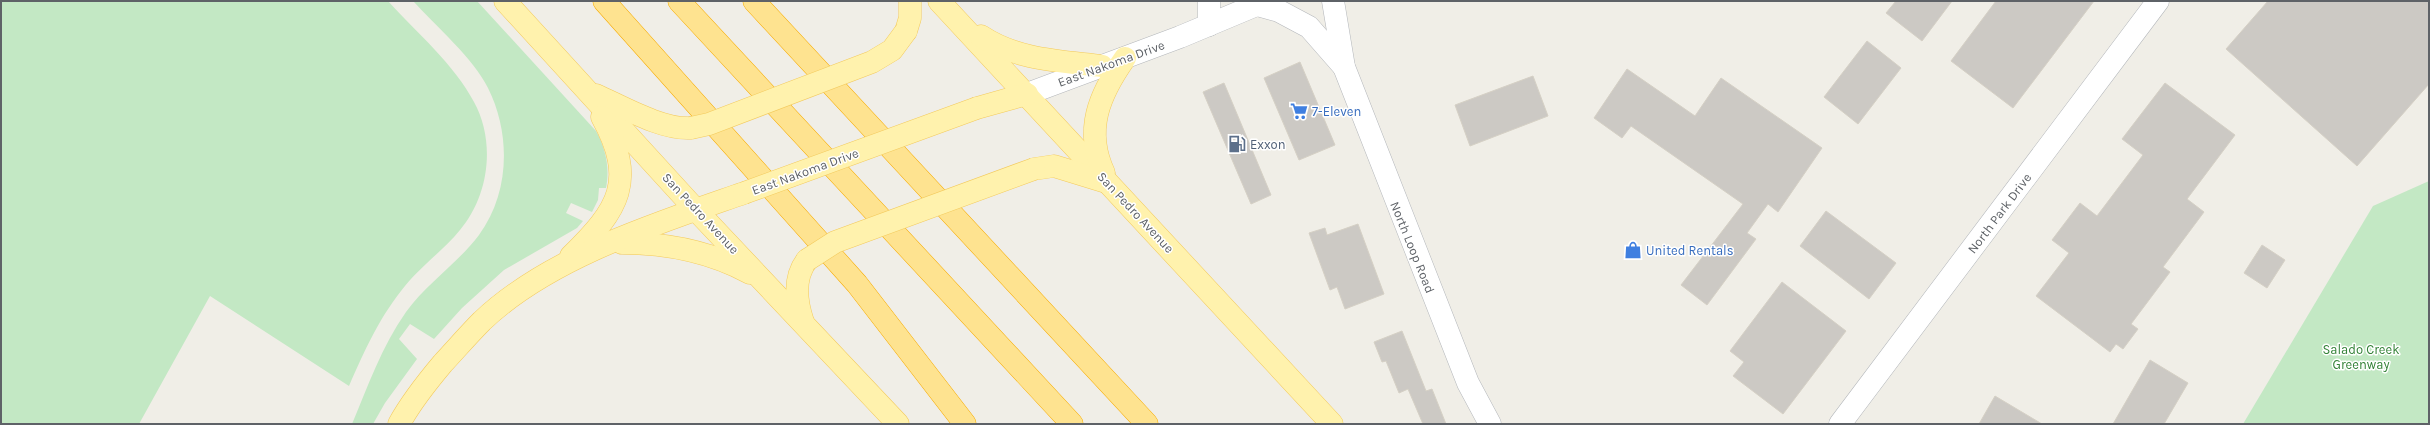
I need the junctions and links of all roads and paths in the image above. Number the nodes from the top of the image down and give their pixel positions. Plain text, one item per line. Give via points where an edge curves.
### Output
1 (505, 1) edge
2 (604, 1) edge
3 (679, 1) edge
4 (754, 1) edge
5 (910, 1) edge
6 (939, 1) edge
7 (1208, 1) edge
8 (1333, 1) edge
9 (2158, 1) edge
10 (1262, 3) edge
11 (961, 24) junction
12 (1209, 25) junction
13 (1125, 58) junction
14 (1102, 66) junction
15 (1344, 67) junction
16 (588, 91) junction
17 (1026, 94) junction
18 (1109, 183) junction
19 (696, 210) junction
20 (610, 243) junction
21 (562, 266) junction
22 (764, 280) junction
23 (804, 322) junction
24 (399, 424) edge
25 (898, 424) edge
26 (965, 424) edge
27 (1072, 424) edge
28 (1146, 424) edge
29 (1332, 424) edge
30 (1490, 424) edge
31 (1840, 424) edge

1 - 16 main road, San Pedro Avenue
2 - 26 highway via 857,284
3 - 27 highway
4 - 28 highway
5 - 16 main road, bridge via 910,18 906,31 892,50 872,62 709,124 681,129 662,124
6 - 11 main road, San Pedro Avenue
7 - 12 street
8 - 15 street, North Loop Road
9 - 31 street, North Park Drive
10 - 12 street, East Nakoma Drive
10 - 15 street, North Loop Road via 1309,27
11 - 14 main road via 995,46 1008,51 1041,59
11 - 17 main road, San Pedro Avenue
12 - 13 street, East Nakoma Drive
13 - 14 street, East Nakoma Drive
13 - 18 main road via 1105,90 1095,121 1094,145
14 - 17 street, East Nakoma Drive
15 - 30 street, North Loop Road via 1468,383
16 - 19 main road, San Pedro Avenue
16 - 21 main road via 615,145 621,171 620,185 613,207 600,227
17 - 18 main road, San Pedro Avenue
17 - 19 main road, East Nakoma Drive, bridge via 977,108
18 - 23 main road, bridge via 1054,166 1034,170 835,242 807,260 799,273 797,285
18 - 29 main road, San Pedro Avenue
19 - 20 main road, East Nakoma Drive
19 - 22 main road, San Pedro Avenue
20 - 21 main road, East Nakoma Drive
20 - 22 main road via 655,243 702,252
21 - 24 main road, East Nakoma Drive via 515,295 483,320 427,382
22 - 23 main road, San Pedro Avenue
23 - 25 main road, San Pedro Avenue

